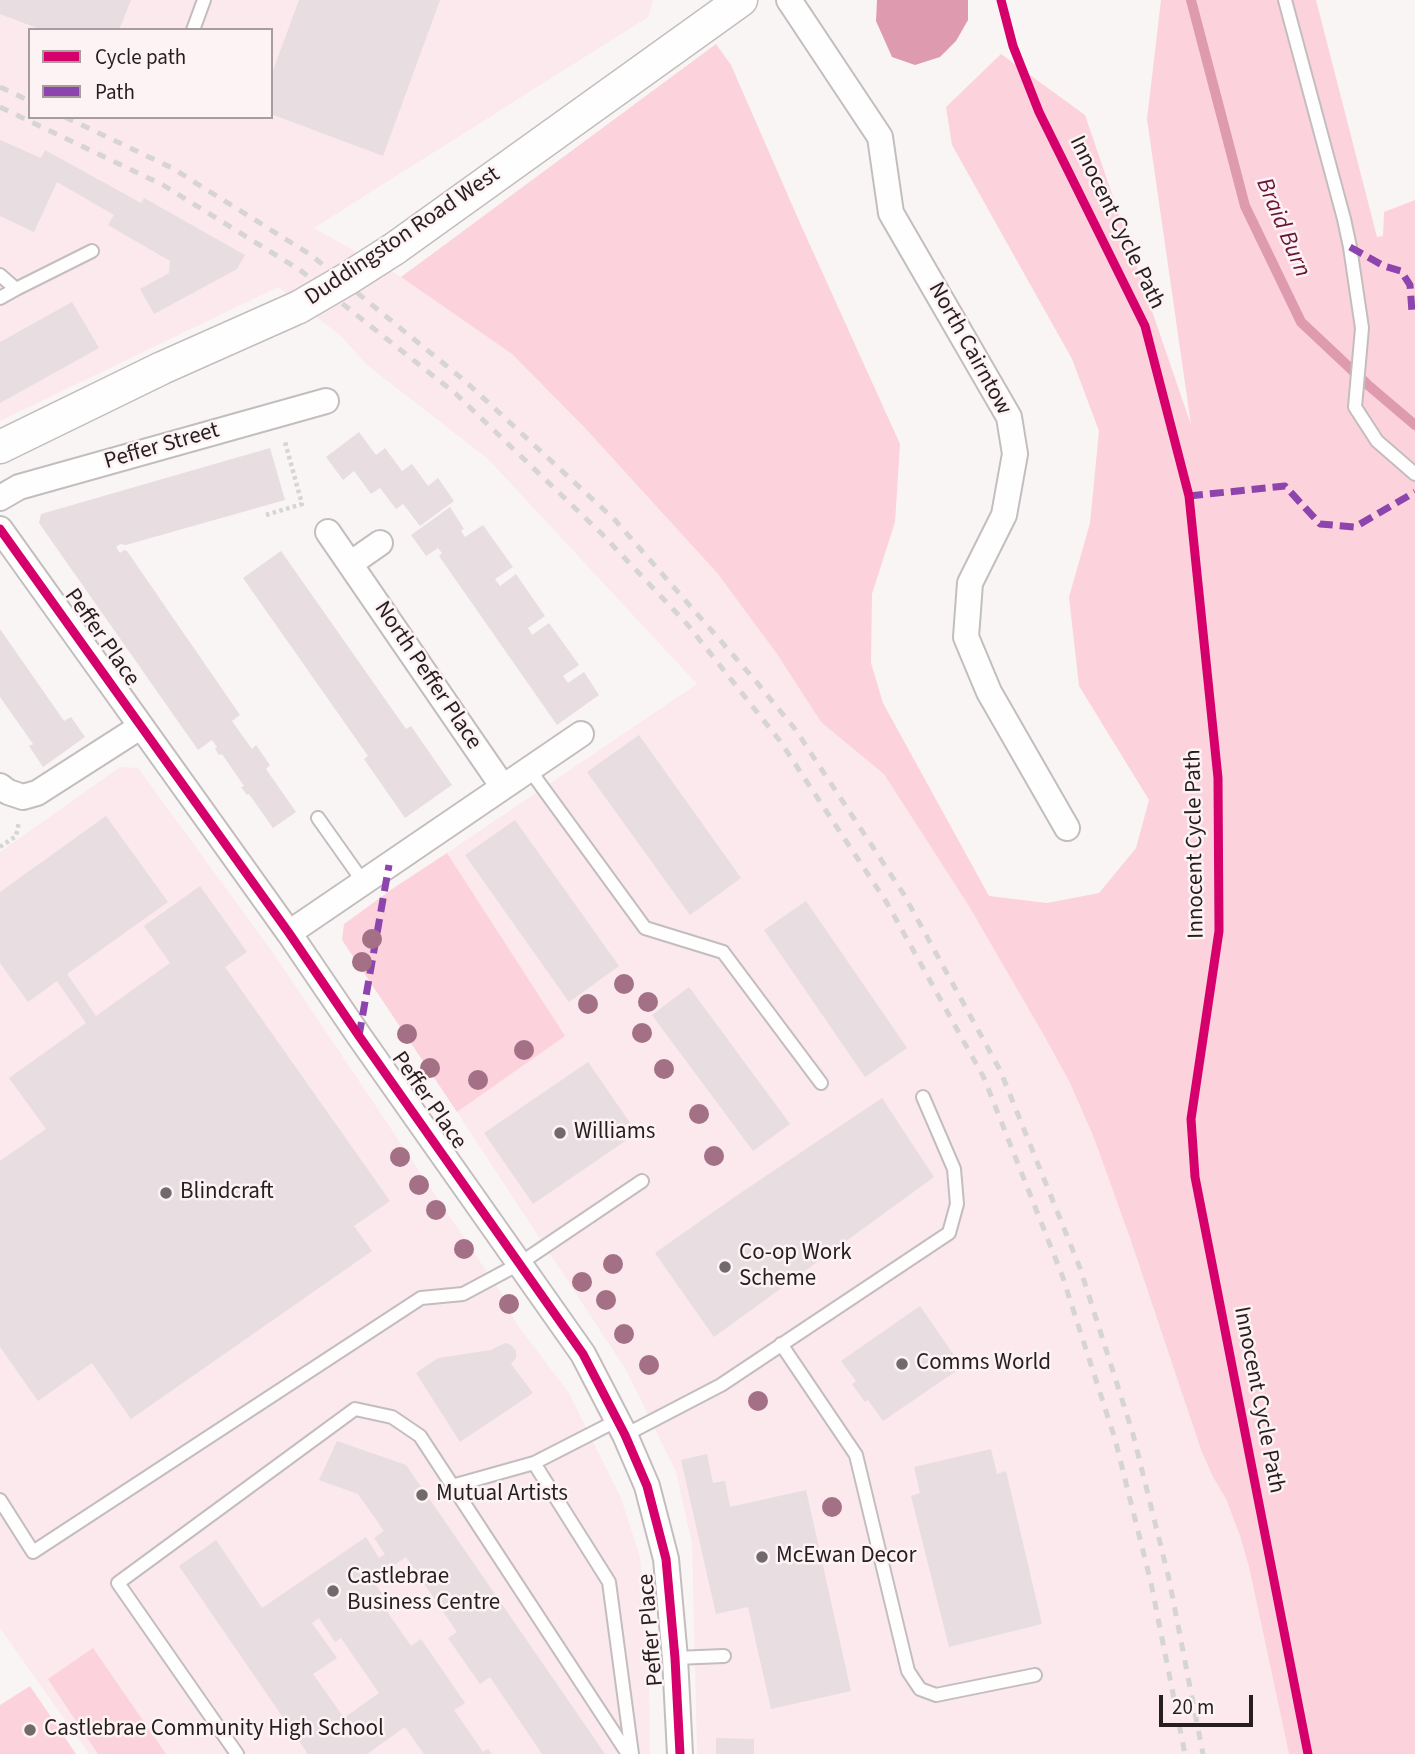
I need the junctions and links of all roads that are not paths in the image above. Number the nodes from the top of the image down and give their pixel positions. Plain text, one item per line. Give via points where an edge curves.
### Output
1 (204, 0) edge
2 (741, 0) edge
3 (789, 0) edge
4 (1285, 0) edge
5 (194, 28) edge
6 (92, 251) dead end
7 (0, 275) edge
8 (16, 289) junction
9 (0, 298) edge
10 (326, 401) dead end
11 (0, 447) edge
12 (1415, 474) edge
13 (0, 498) edge
14 (0, 529) edge
15 (328, 532) dead end
16 (380, 543) dead end
17 (351, 564) junction
18 (140, 727) junction
19 (581, 734) dead end
20 (529, 769) junction
21 (0, 786) edge
22 (503, 787) junction
23 (318, 818) dead end
24 (1067, 828) dead end
25 (364, 883) junction
26 (289, 933) junction
27 (821, 1083) dead end
28 (923, 1097) dead end
29 (642, 1181) dead end
30 (519, 1264) junction
31 (781, 1345) junction
32 (621, 1427) junction
33 (534, 1463) junction
34 (452, 1486) junction
35 (0, 1500) edge
36 (724, 1656) dead end
37 (675, 1658) junction
38 (1035, 1675) dead end
39 (237, 1754) edge
40 (630, 1754) edge
41 (680, 1754) edge

1 - 5 lane
2 - 11 street, Duddingston Road West, bridge via 347,279 299,307
3 - 24 street, North Cairntow via 880,137 891,213 1009,417 1015,454 1004,515 970,583 966,637 989,692
4 - 12 lane via 1344,219 1362,328 1355,407 1377,441
6 - 8 lane
7 - 8 lane
8 - 9 lane
10 - 13 street, Peffer Street via 19,487
14 - 18 street, Peffer Place
15 - 17 street, North Peffer Place
16 - 17 street
17 - 22 street, North Peffer Place
18 - 21 street via 37,793 23,797
18 - 26 street, Peffer Place
19 - 20 street
20 - 22 street
20 - 27 lane via 645,928 723,952
22 - 25 street
23 - 25 lane
25 - 26 street
26 - 30 street, Peffer Place
28 - 31 lane via 954,1169 957,1204 948,1233
29 - 30 lane
30 - 32 street, Peffer Place via 583,1354
30 - 35 lane via 463,1294 421,1298 33,1552
31 - 32 lane via 721,1385
31 - 38 lane via 856,1455 908,1671 920,1689 936,1695
32 - 33 lane
32 - 37 street, Peffer Place via 647,1486 666,1559
33 - 34 lane
33 - 40 lane via 609,1582
34 - 39 lane via 420,1436 392,1417 355,1409 118,1583
34 - 40 lane
36 - 37 lane
37 - 41 street, Peffer Place

